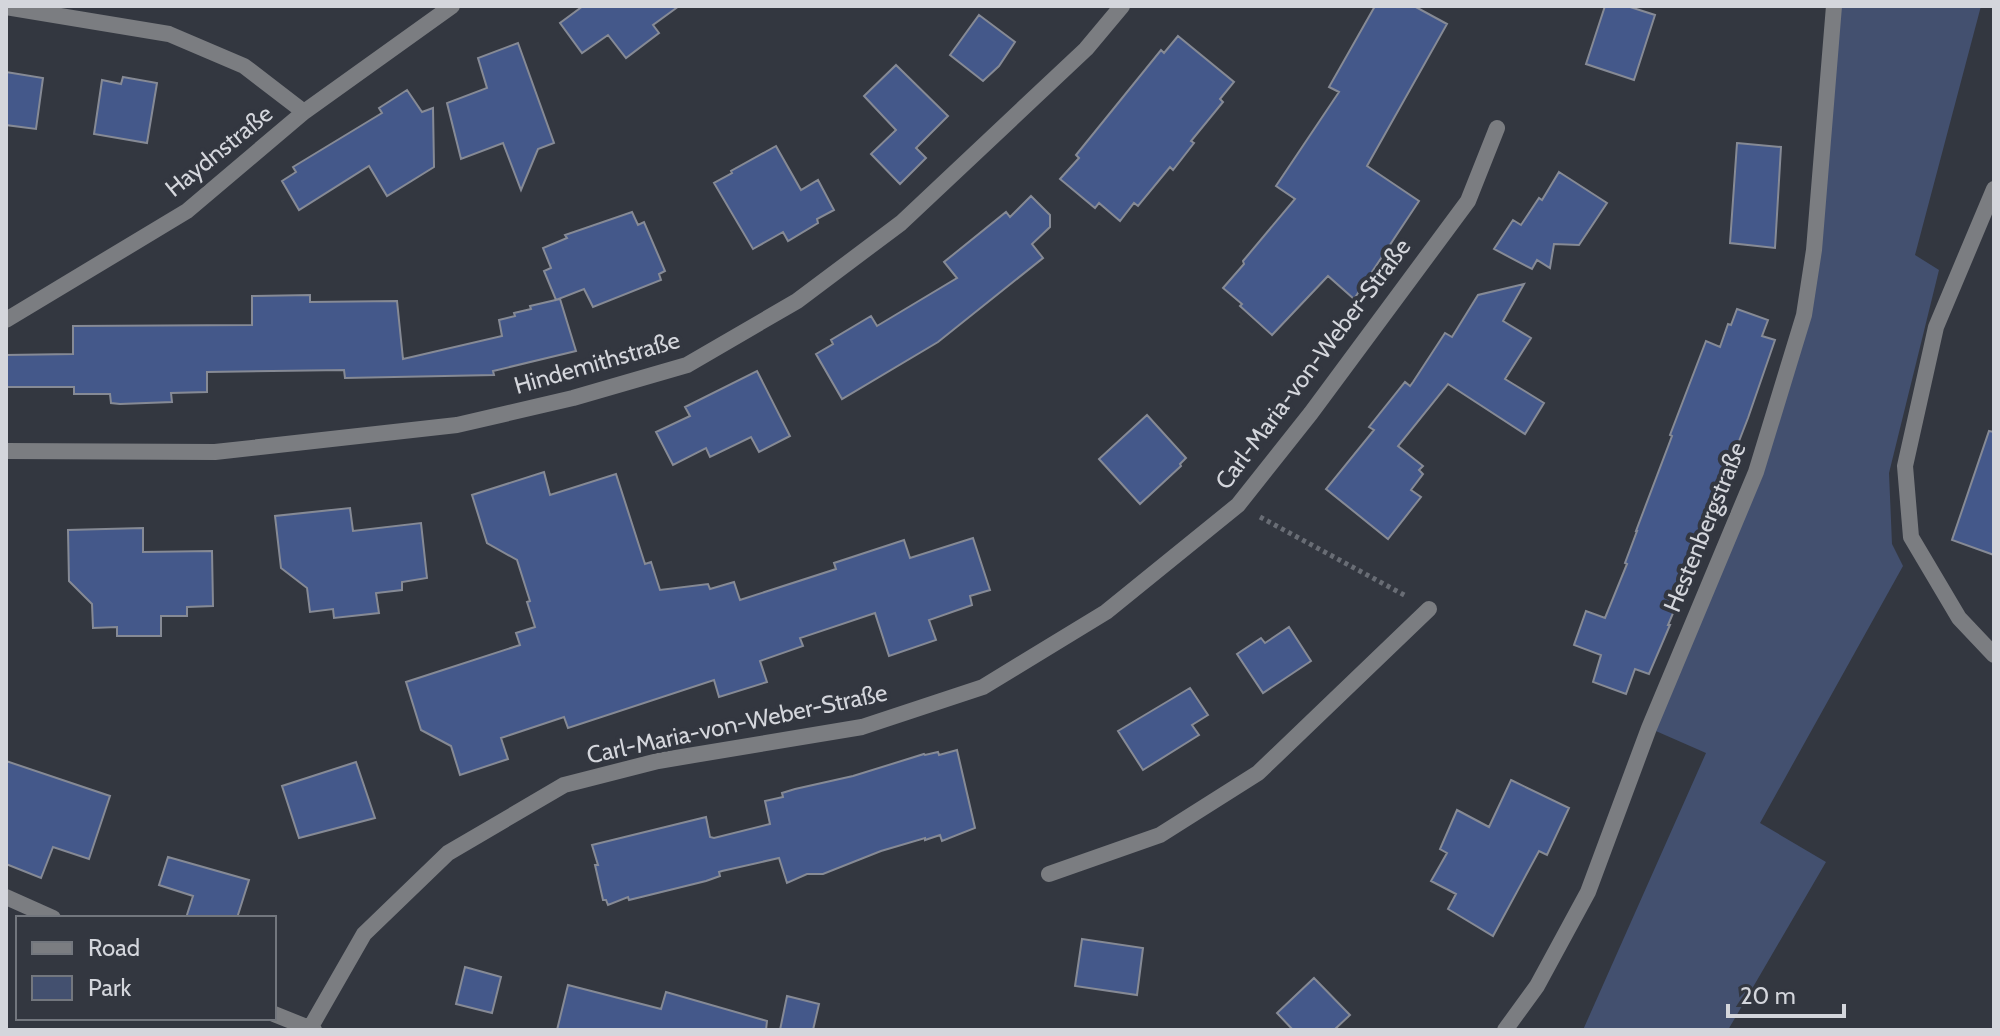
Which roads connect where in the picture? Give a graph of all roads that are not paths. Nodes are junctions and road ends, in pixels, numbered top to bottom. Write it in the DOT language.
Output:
graph roads {
  1 [pos="452,6"];
  2 [pos="1122,6"];
  3 [pos="1834,6"];
  4 [pos="6,7"];
  5 [pos="304,112"];
  6 [pos="1497,128"];
  7 [pos="1994,189"];
  8 [pos="6,320"];
  9 [pos="6,451"];
  10 [pos="1429,609"];
  11 [pos="1994,655"];
  12 [pos="1049,874"];
  13 [pos="6,897"];
  14 [pos="49,916"];
  15 [pos="276,1015"];
  16 [pos="311,1030"];
  17 [pos="1505,1030"];
  1 -- 5 [label="street, Haydnstraße"];
  2 -- 9 [label="street, Hindemithstraße"];
  3 -- 17 [label="street, Hestenbergstraße"];
  4 -- 5 [label="street"];
  5 -- 8 [label="street, Haydnstraße"];
  6 -- 16 [label="street, Carl-Maria-von-Weber-Straße"];
  7 -- 11 [label="street"];
  10 -- 12 [label="street"];
  13 -- 14 [label="street"];
  15 -- 16 [label="street"];
}
